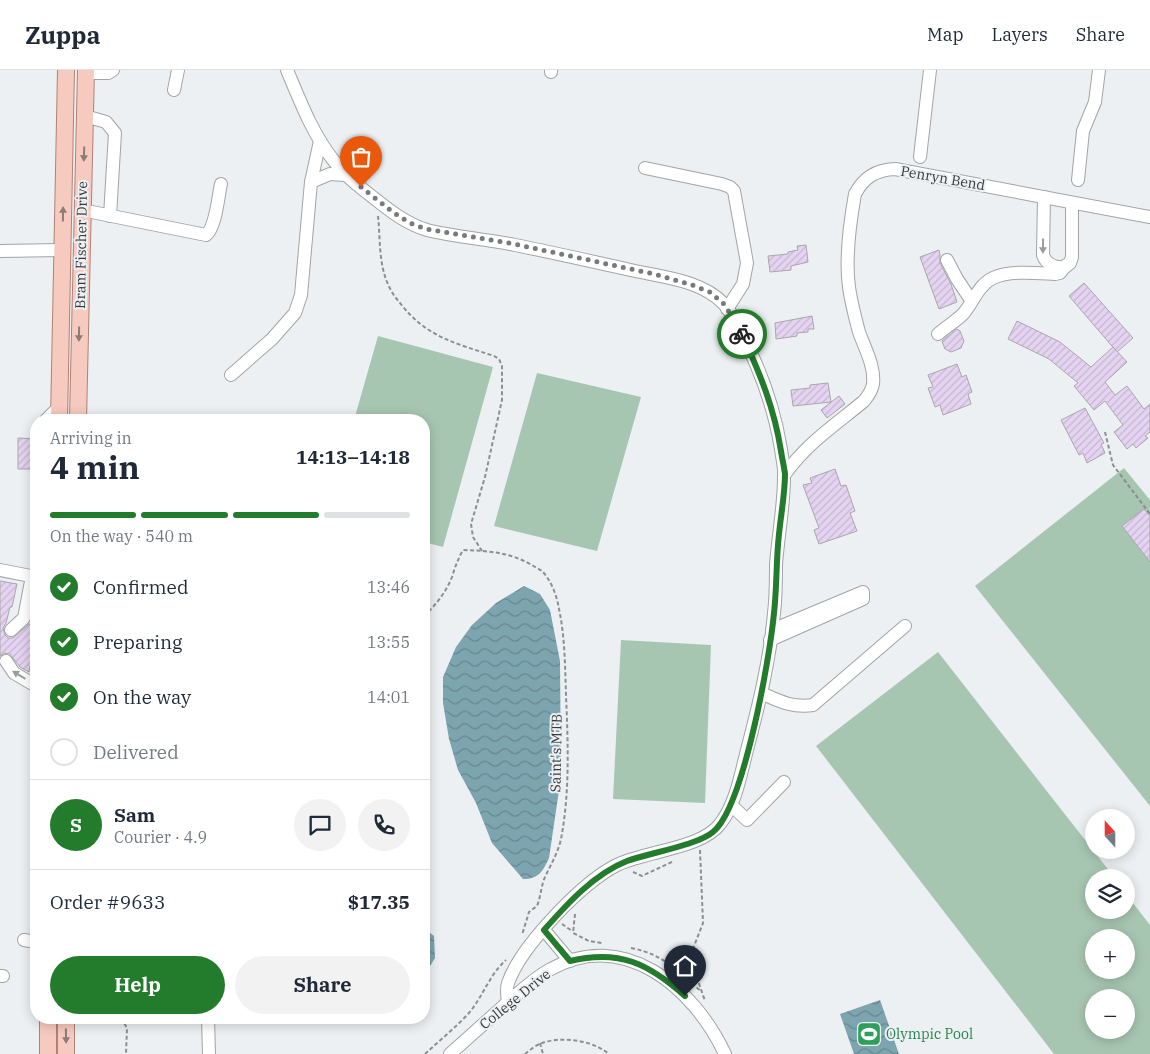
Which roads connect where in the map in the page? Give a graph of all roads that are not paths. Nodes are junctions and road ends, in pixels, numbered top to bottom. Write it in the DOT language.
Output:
graph roads {
  1 [pos="66,70"];
  2 [pos="113,70"];
  3 [pos="178,70"];
  4 [pos="287,70"];
  5 [pos="930,70"];
  6 [pos="1099,70"];
  7 [pos="86,72"];
  8 [pos="174,90"];
  9 [pos="85,116"];
  10 [pos="320,141"];
  11 [pos="920,157"];
  12 [pos="645,168"];
  13 [pos="346,175"];
  14 [pos="1078,180"];
  15 [pos="311,182"];
  16 [pos="221,184"];
  17 [pos="1044,197"];
  18 [pos="1072,203"];
  19 [pos="82,210"];
  20 [pos="110,216"];
  21 [pos="1150,216"];
  22 [pos="62,250"];
  23 [pos="0,251"];
  24 [pos="947,260"];
  25 [pos="1066,265"];
  26 [pos="971,300"];
  27 [pos="727,309"];
  28 [pos="938,334"];
  29 [pos="231,375"];
  30 [pos="59,414"];
  31 [pos="78,414"];
  32 [pos="785,474"];
  33 [pos="0,570"];
  34 [pos="30,576"];
  35 [pos="863,596"];
  36 [pos="30,617"];
  37 [pos="905,626"];
  38 [pos="11,630"];
  39 [pos="771,635"];
  40 [pos="6,661"];
  41 [pos="30,682"];
  42 [pos="761,693"];
  43 [pos="784,782"];
  44 [pos="731,805"];
  45 [pos="544,930"];
  46 [pos="570,961"];
  47 [pos="508,1003"];
  48 [pos="48,1024"];
  49 [pos="66,1024"];
  50 [pos="208,1024"];
  51 [pos="48,1054"];
  52 [pos="66,1054"];
  53 [pos="209,1054"];
  54 [pos="450,1054"];
  55 [pos="725,1054"];
  22 -- 1 [label="main road, Bram Fischer Drive, one-way"];
  2 -- 7 [label="street"];
  3 -- 8 [label="street"];
  4 -- 10 [label="street"];
  5 -- 11 [label="street"];
  6 -- 14 [label="street"];
  7 -- 9 [label="main road, Bram Fischer Drive"];
  9 -- 19 [label="main road, Bram Fischer Drive, one-way"];
  9 -- 20 [label="street"];
  10 -- 13 [label="street"];
  10 -- 15 [label="street"];
  12 -- 27 [label="street"];
  13 -- 15 [label="street"];
  13 -- 27 [label="street"];
  15 -- 29 [label="street"];
  16 -- 20 [label="street"];
  17 -- 18 [label="street, Penryn Bend"];
  17 -- 25 [label="street, one-way"];
  17 -- 32 [label="street, Penryn Bend"];
  18 -- 21 [label="street, Penryn Bend"];
  18 -- 25 [label="street"];
  19 -- 20 [label="street"];
  19 -- 31 [label="main road, Bram Fischer Drive, one-way"];
  22 -- 23 [label="street"];
  22 -- 30 [label="main road, Bram Fischer Drive"];
  24 -- 26 [label="street"];
  25 -- 26 [label="street"];
  26 -- 28 [label="street"];
  27 -- 32 [label="street"];
  32 -- 39 [label="street"];
  33 -- 34 [label="street"];
  35 -- 39 [label="street"];
  36 -- 38 [label="street"];
  37 -- 42 [label="street"];
  39 -- 42 [label="street"];
  41 -- 40 [label="street, one-way"];
  42 -- 44 [label="street"];
  43 -- 44 [label="street"];
  44 -- 45 [label="street"];
  45 -- 46 [label="street"];
  45 -- 47 [label="street"];
  46 -- 47 [label="street, College Drive"];
  46 -- 55 [label="street, College Drive"];
  47 -- 54 [label="street, College Drive"];
  48 -- 51 [label="main road"];
  49 -- 52 [label="main road, one-way"];
  50 -- 53 [label="street"];
}
